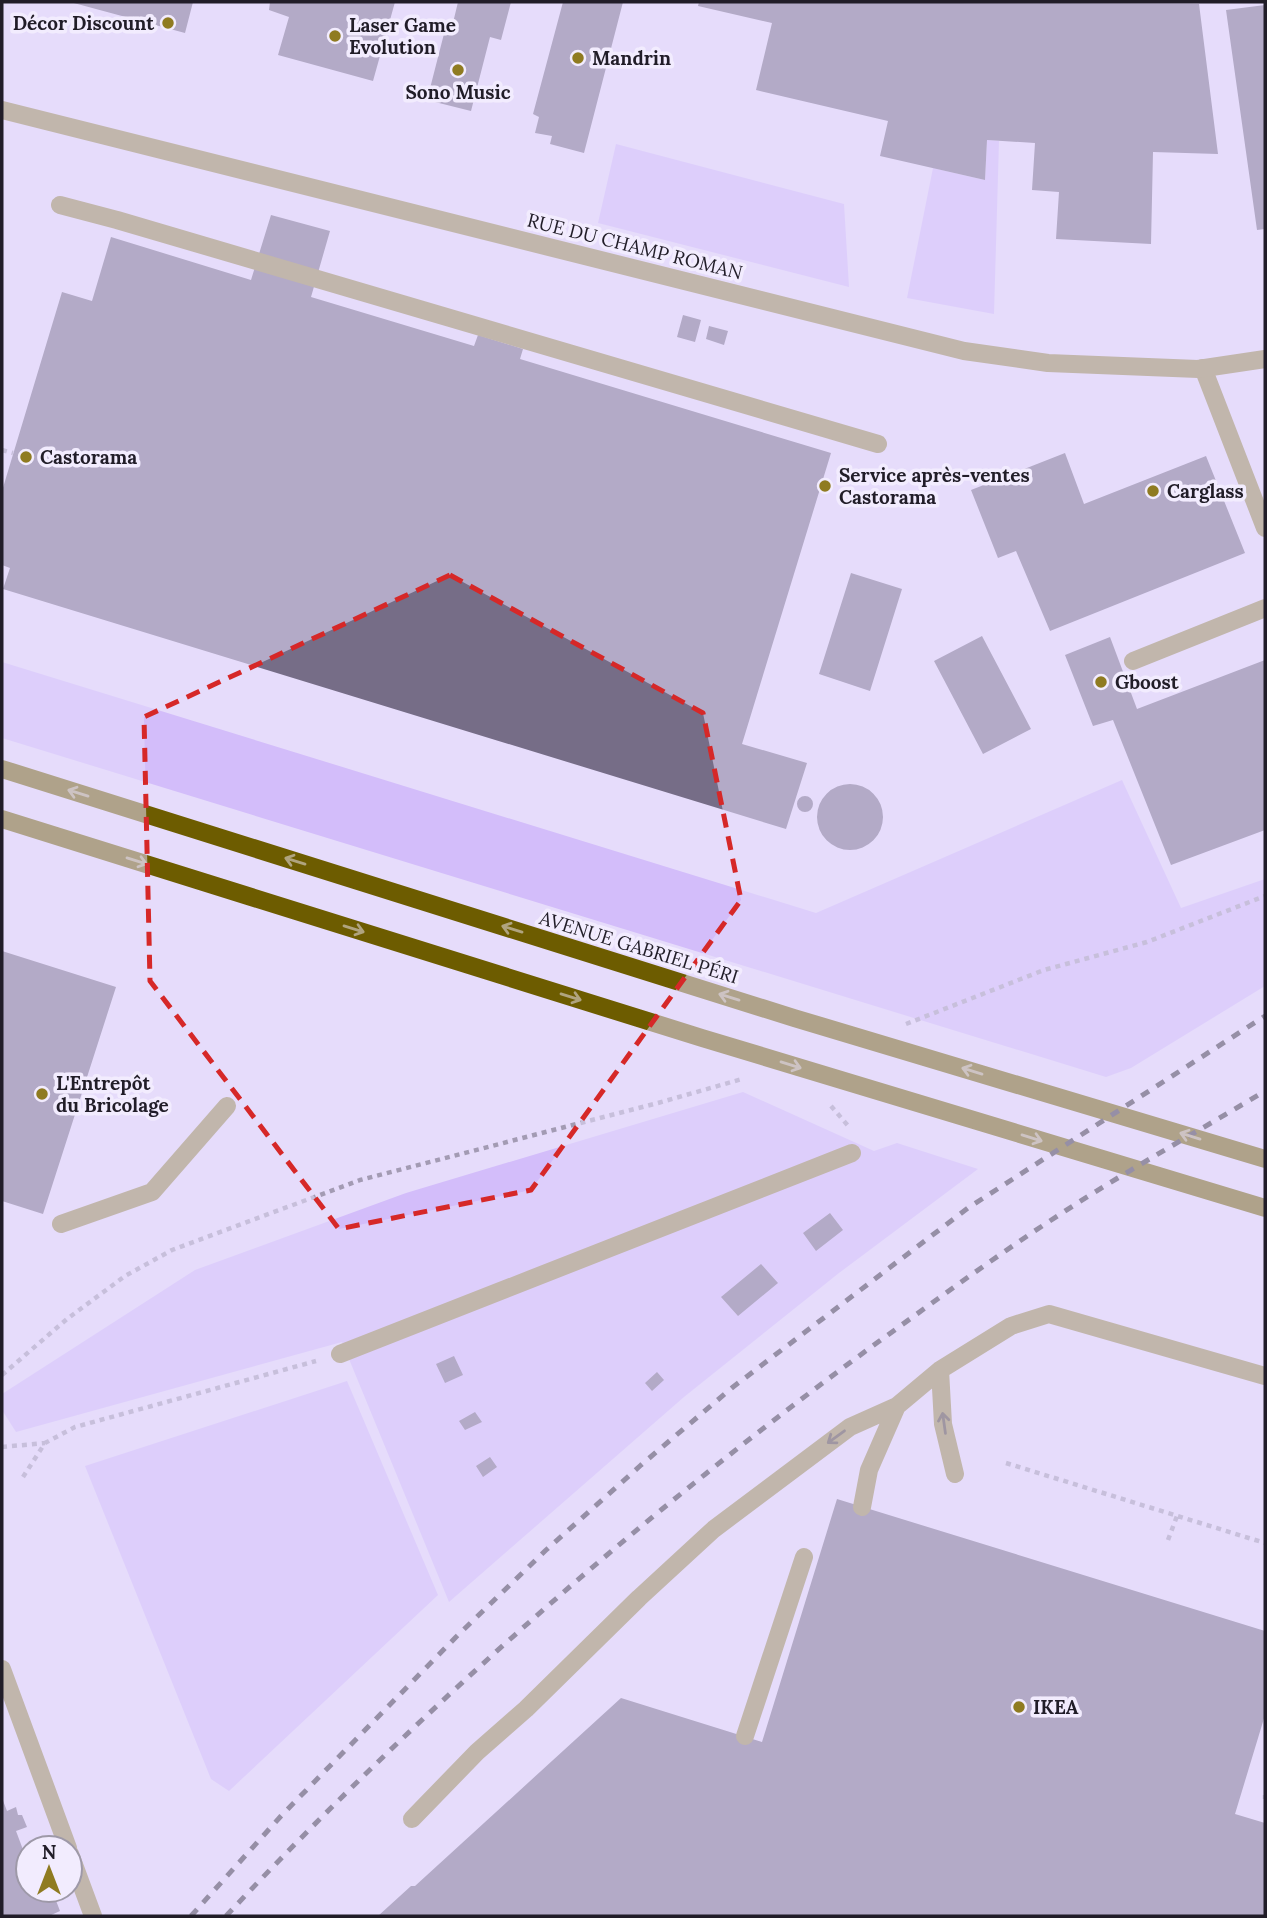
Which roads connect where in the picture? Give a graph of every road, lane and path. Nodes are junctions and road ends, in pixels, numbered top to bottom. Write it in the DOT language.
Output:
graph roads {
  1 [pos="2,110"];
  2 [pos="60,205"];
  3 [pos="1265,359"];
  4 [pos="1203,368"];
  5 [pos="878,444"];
  6 [pos="2,450"];
  7 [pos="13,453"];
  8 [pos="1265,528"];
  9 [pos="1265,608"];
  10 [pos="1133,661"];
  11 [pos="2,769"];
  12 [pos="2,819"];
  13 [pos="1265,896"];
  14 [pos="900,1026"];
  15 [pos="747,1077"];
  16 [pos="227,1105"];
  17 [pos="852,1153"];
  18 [pos="1261,1157"];
  19 [pos="1265,1208"];
  20 [pos="61,1224"];
  21 [pos="340,1354"];
  22 [pos="940,1370"];
  23 [pos="2,1375"];
  24 [pos="1265,1376"];
  25 [pos="897,1406"];
  26 [pos="45,1443"];
  27 [pos="2,1447"];
  28 [pos="1006,1463"];
  29 [pos="955,1474"];
  30 [pos="23,1477"];
  31 [pos="862,1507"];
  32 [pos="1177,1516"];
  33 [pos="1168,1541"];
  34 [pos="1265,1543"];
  35 [pos="804,1557"];
  36 [pos="2,1669"];
  37 [pos="745,1737"];
  38 [pos="412,1819"];
  39 [pos="63,1834"];
  40 [pos="84,1892"];
  41 [pos="93,1916"];
  1 -- 4 [label="street, RUE DU CHAMP ROMAN"];
  2 -- 5 [label="street"];
  3 -- 4 [label="street, RUE DU CHAMP ROMAN"];
  4 -- 8 [label="street"];
  6 -- 7 [label="path"];
  9 -- 10 [label="street"];
  18 -- 11 [label="main road, AVENUE GABRIEL PÉRI, one-way"];
  12 -- 19 [label="main road, one-way"];
  13 -- 14 [label="path"];
  15 -- 23 [label="path"];
  16 -- 20 [label="street"];
  17 -- 21 [label="street"];
  21 -- 26 [label="path"];
  22 -- 24 [label="street"];
  22 -- 25 [label="street"];
  29 -- 22 [label="street, one-way"];
  25 -- 31 [label="street"];
  25 -- 38 [label="street, one-way"];
  26 -- 27 [label="path"];
  26 -- 30 [label="path"];
  28 -- 32 [label="path"];
  32 -- 33 [label="path"];
  32 -- 34 [label="path"];
  35 -- 37 [label="street"];
  36 -- 39 [label="street"];
  40 -- 41 [label="street"];
}
